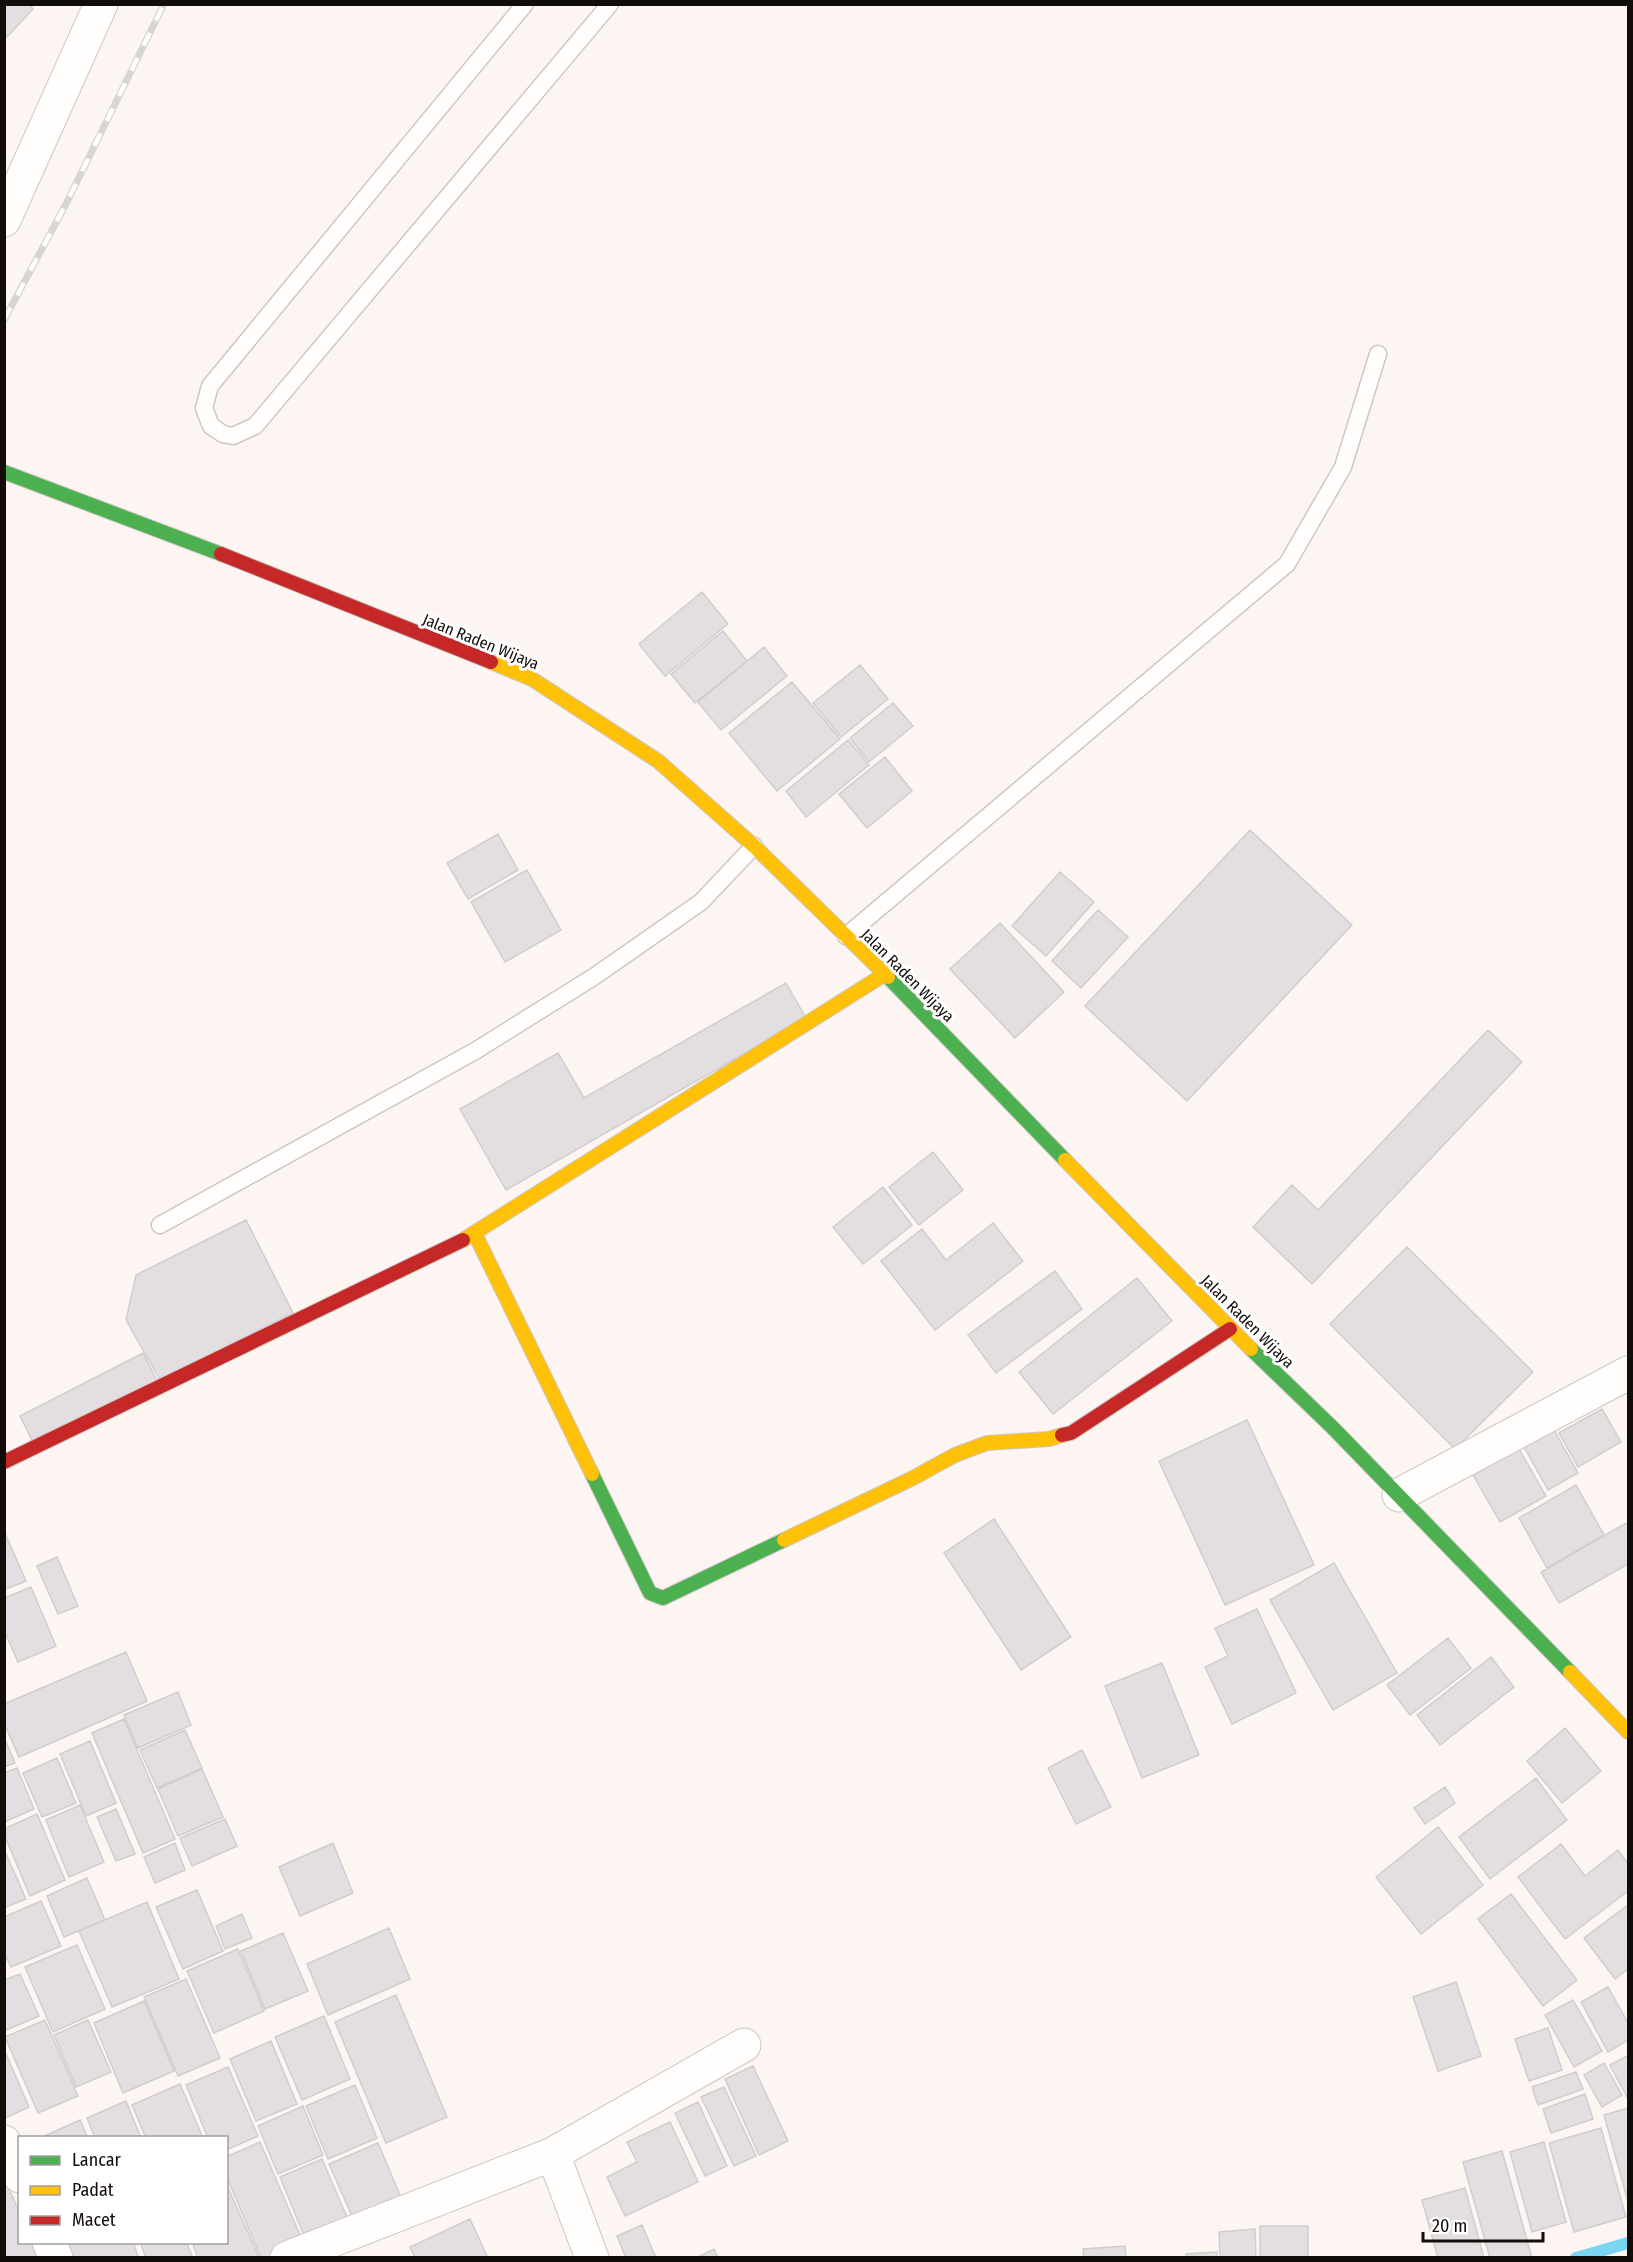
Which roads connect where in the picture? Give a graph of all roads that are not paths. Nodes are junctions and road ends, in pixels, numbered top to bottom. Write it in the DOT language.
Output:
graph roads {
  1 [pos="101,4"];
  2 [pos="525,4"];
  3 [pos="610,4"];
  4 [pos="4,220"];
  5 [pos="1378,354"];
  6 [pos="4,472"];
  7 [pos="753,846"];
  8 [pos="846,936"];
  9 [pos="885,974"];
  10 [pos="160,1225"];
  11 [pos="475,1234"];
  12 [pos="1230,1329"];
  13 [pos="1629,1373"];
  14 [pos="4,1462"];
  15 [pos="1399,1495"];
  16 [pos="1629,1732"];
  17 [pos="744,2045"];
  18 [pos="4,2142"];
  19 [pos="553,2154"];
  20 [pos="18,2172"];
  21 [pos="50,2244"];
  22 [pos="56,2258"];
  23 [pos="287,2258"];
  24 [pos="592,2258"];
  1 -- 4 [label="street"];
  2 -- 3 [label="lane"];
  5 -- 8 [label="lane"];
  6 -- 7 [label="main road, Jalan Raden Wijaya"];
  7 -- 8 [label="main road, Jalan Raden Wijaya"];
  7 -- 10 [label="lane"];
  8 -- 9 [label="main road, Jalan Raden Wijaya"];
  9 -- 11 [label="main road"];
  9 -- 12 [label="main road, Jalan Raden Wijaya"];
  11 -- 12 [label="main road"];
  11 -- 14 [label="main road"];
  12 -- 15 [label="main road, Jalan Raden Wijaya"];
  13 -- 15 [label="street"];
  15 -- 16 [label="main road, Jalan Raden Wijaya"];
  17 -- 19 [label="street"];
  18 -- 20 [label="street"];
  19 -- 23 [label="street"];
  19 -- 24 [label="street"];
  21 -- 22 [label="street"];
}
